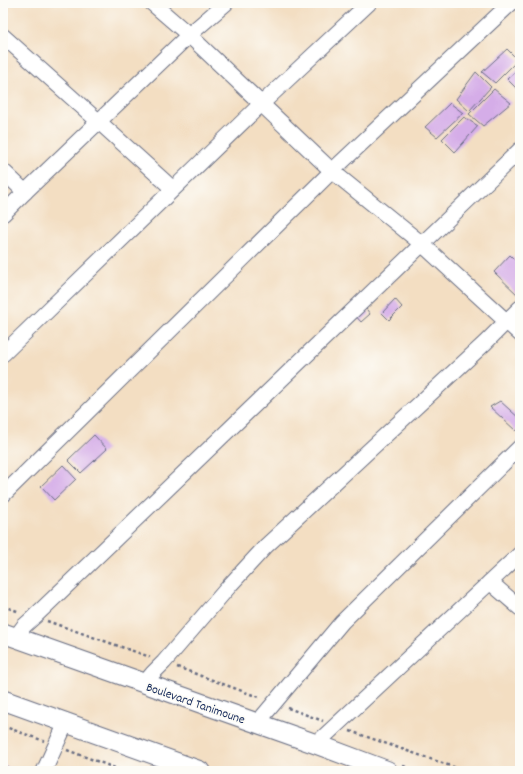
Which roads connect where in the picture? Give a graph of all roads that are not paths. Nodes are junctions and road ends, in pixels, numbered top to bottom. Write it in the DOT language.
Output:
graph roads {
  1 [pos="152,3"];
  2 [pos="226,3"];
  3 [pos="369,3"];
  4 [pos="510,3"];
  5 [pos="189,35"];
  6 [pos="3,36"];
  7 [pos="261,104"];
  8 [pos="98,121"];
  9 [pos="520,150"];
  10 [pos="3,171"];
  11 [pos="332,171"];
  12 [pos="172,189"];
  13 [pos="25,192"];
  14 [pos="3,214"];
  15 [pos="422,244"];
  16 [pos="520,308"];
  17 [pos="506,321"];
  18 [pos="520,334"];
  19 [pos="3,354"];
  20 [pos="520,447"];
  21 [pos="3,495"];
  22 [pos="520,554"];
  23 [pos="490,582"];
  24 [pos="520,608"];
  25 [pos="9,636"];
  26 [pos="144,684"];
  27 [pos="3,700"];
  28 [pos="66,723"];
  29 [pos="258,724"];
  30 [pos="316,744"];
  31 [pos="44,771"];
  32 [pos="200,771"];
  33 [pos="388,771"];
  1 -- 5 [label="street"];
  2 -- 5 [label="street"];
  3 -- 7 [label="street"];
  4 -- 11 [label="street"];
  5 -- 7 [label="street"];
  5 -- 8 [label="street"];
  6 -- 8 [label="street"];
  7 -- 11 [label="street"];
  7 -- 12 [label="street"];
  8 -- 12 [label="street"];
  8 -- 13 [label="street"];
  9 -- 15 [label="street"];
  10 -- 13 [label="street"];
  11 -- 15 [label="street"];
  11 -- 21 [label="street"];
  12 -- 19 [label="street"];
  13 -- 14 [label="street"];
  15 -- 17 [label="street"];
  15 -- 25 [label="street"];
  16 -- 17 [label="street"];
  17 -- 18 [label="street"];
  17 -- 26 [label="street"];
  20 -- 29 [label="street"];
  22 -- 23 [label="street"];
  23 -- 24 [label="street"];
  23 -- 30 [label="street"];
  25 -- 26 [label="main road, Boulevard Tanimoune"];
  26 -- 29 [label="main road, Boulevard Tanimoune"];
  27 -- 28 [label="main road"];
  28 -- 31 [label="street"];
  28 -- 32 [label="main road"];
  29 -- 30 [label="main road, Boulevard Tanimoune"];
  30 -- 33 [label="main road, Boulevard Tanimoune"];
}
